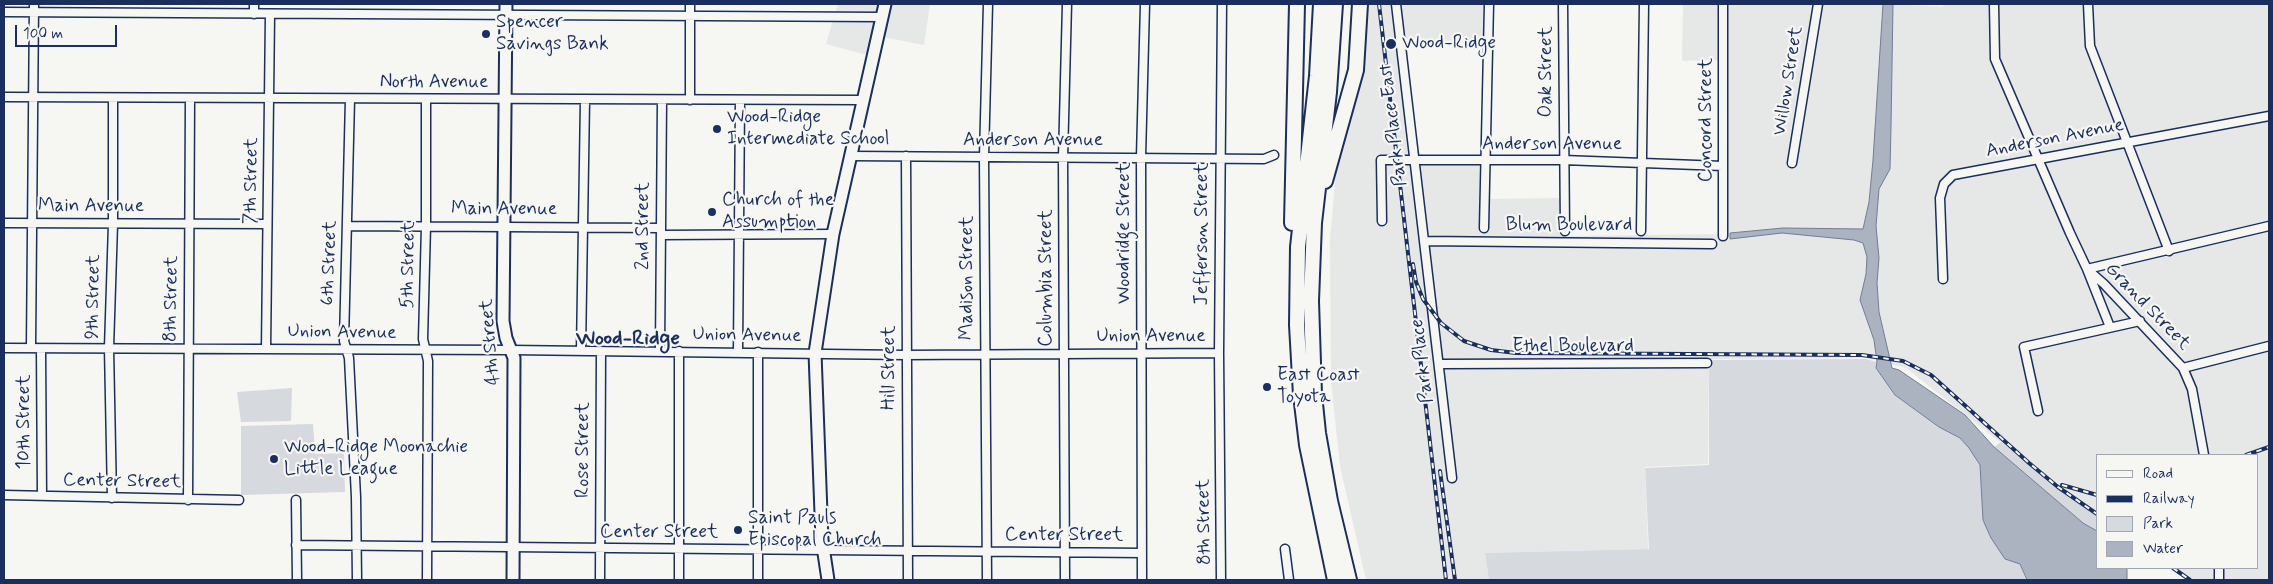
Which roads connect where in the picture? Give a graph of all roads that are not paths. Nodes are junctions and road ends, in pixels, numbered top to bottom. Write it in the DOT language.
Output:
graph roads {
  1 [pos="254,4"];
  2 [pos="506,4"];
  3 [pos="690,4"];
  4 [pos="885,4"];
  5 [pos="988,4"];
  6 [pos="1067,4"];
  7 [pos="1145,4"];
  8 [pos="1222,4"];
  9 [pos="1297,4"];
  10 [pos="1321,4"];
  11 [pos="1336,4"];
  12 [pos="1360,4"];
  13 [pos="1396,4"];
  14 [pos="1489,4"];
  15 [pos="1563,4"];
  16 [pos="1644,4"];
  17 [pos="1723,4"];
  18 [pos="1818,4"];
  19 [pos="1994,4"];
  20 [pos="2088,4"];
  21 [pos="34,8"];
  22 [pos="4,12"];
  23 [pos="254,14"];
  24 [pos="270,14"];
  25 [pos="506,17"];
  26 [pos="690,17"];
  27 [pos="882,17"];
  28 [pos="4,97"];
  29 [pos="33,97"];
  30 [pos="113,98"];
  31 [pos="190,99"];
  32 [pos="269,99"];
  33 [pos="350,99"];
  34 [pos="426,100"];
  35 [pos="505,100"];
  36 [pos="585,100"];
  37 [pos="662,100"];
  38 [pos="690,100"];
  39 [pos="863,100"];
  40 [pos="740,101"];
  41 [pos="2269,116"];
  42 [pos="2127,142"];
  43 [pos="1274,155"];
  44 [pos="851,156"];
  45 [pos="906,156"];
  46 [pos="984,157"];
  47 [pos="1063,158"];
  48 [pos="1141,158"];
  49 [pos="2036,158"];
  50 [pos="1220,159"];
  51 [pos="1415,160"];
  52 [pos="1563,160"];
  53 [pos="1485,161"];
  54 [pos="1642,162"];
  55 [pos="1792,164"];
  56 [pos="1723,166"];
  57 [pos="1382,221"];
  58 [pos="4,223"];
  59 [pos="32,223"];
  60 [pos="1314,223"];
  61 [pos="113,224"];
  62 [pos="190,224"];
  63 [pos="267,224"];
  64 [pos="348,226"];
  65 [pos="426,226"];
  66 [pos="505,226"];
  67 [pos="2269,226"];
  68 [pos="583,227"];
  69 [pos="1484,228"];
  70 [pos="1565,231"];
  71 [pos="1642,231"];
  72 [pos="661,232"];
  73 [pos="834,234"];
  74 [pos="740,235"];
  75 [pos="1723,236"];
  76 [pos="1425,241"];
  77 [pos="1712,244"];
  78 [pos="2169,251"];
  79 [pos="2087,269"];
  80 [pos="1943,279"];
  81 [pos="2140,321"];
  82 [pos="1297,325"];
  83 [pos="2110,327"];
  84 [pos="2269,346"];
  85 [pos="4,348"];
  86 [pos="31,348"];
  87 [pos="109,348"];
  88 [pos="41,349"];
  89 [pos="187,349"];
  90 [pos="266,349"];
  91 [pos="347,350"];
  92 [pos="511,350"];
  93 [pos="601,350"];
  94 [pos="426,351"];
  95 [pos="581,351"];
  96 [pos="660,351"];
  97 [pos="679,351"];
  98 [pos="738,352"];
  99 [pos="758,352"];
  100 [pos="815,353"];
  101 [pos="1219,353"];
  102 [pos="906,354"];
  103 [pos="985,354"];
  104 [pos="1063,354"];
  105 [pos="1141,354"];
  106 [pos="1707,363"];
  107 [pos="1440,364"];
  108 [pos="2183,368"];
  109 [pos="2038,411"];
  110 [pos="2204,454"];
  111 [pos="1220,464"];
  112 [pos="1452,478"];
  113 [pos="4,495"];
  114 [pos="42,496"];
  115 [pos="112,498"];
  116 [pos="188,500"];
  117 [pos="239,500"];
  118 [pos="296,500"];
  119 [pos="296,545"];
  120 [pos="355,547"];
  121 [pos="427,547"];
  122 [pos="513,548"];
  123 [pos="1285,548"];
  124 [pos="600,549"];
  125 [pos="823,549"];
  126 [pos="679,550"];
  127 [pos="758,550"];
  128 [pos="908,552"];
  129 [pos="987,552"];
  130 [pos="1065,552"];
  131 [pos="1142,553"];
  132 [pos="297,580"];
  133 [pos="357,580"];
  134 [pos="427,580"];
  135 [pos="513,580"];
  136 [pos="600,580"];
  137 [pos="679,580"];
  138 [pos="758,580"];
  139 [pos="828,580"];
  140 [pos="908,580"];
  141 [pos="987,580"];
  142 [pos="1065,580"];
  143 [pos="1142,580"];
  144 [pos="1221,580"];
  145 [pos="1290,580"];
  146 [pos="1335,580"];
  147 [pos="1348,580"];
  1 -- 23 [label="street"];
  2 -- 25 [label="main road, 4th Street"];
  3 -- 26 [label="street"];
  4 -- 27 [label="main road"];
  5 -- 46 [label="street, Madison Street"];
  6 -- 47 [label="street, Columbia Street"];
  7 -- 48 [label="street, Woodridge Street"];
  8 -- 50 [label="street, Jefferson Street"];
  9 -- 82 [label="highway"];
  10 -- 82 [label="highway"];
  11 -- 60 [label="highway"];
  12 -- 60 [label="highway"];
  13 -- 51 [label="street, Park Place East"];
  14 -- 53 [label="street"];
  15 -- 52 [label="street, Oak Street"];
  16 -- 54 [label="street"];
  17 -- 56 [label="street, Concord Street"];
  18 -- 55 [label="street, Willow Street"];
  19 -- 49 [label="street, Grand Street"];
  20 -- 42 [label="street"];
  21 -- 22 [label="street"];
  21 -- 23 [label="street"];
  21 -- 29 [label="street, 10th Street"];
  23 -- 24 [label="street"];
  24 -- 25 [label="street"];
  24 -- 32 [label="street, 7th Street"];
  25 -- 26 [label="street"];
  25 -- 35 [label="main road, 4th Street"];
  26 -- 27 [label="street"];
  26 -- 38 [label="street"];
  27 -- 39 [label="main road"];
  28 -- 29 [label="street, North Avenue"];
  29 -- 30 [label="street, North Avenue"];
  29 -- 59 [label="street, 10th Street"];
  30 -- 31 [label="street, North Avenue"];
  30 -- 61 [label="street, 9th Street"];
  31 -- 32 [label="street, North Avenue"];
  31 -- 62 [label="street, 8th Street"];
  32 -- 33 [label="street, North Avenue"];
  32 -- 63 [label="street, 7th Street"];
  33 -- 34 [label="street, North Avenue"];
  33 -- 64 [label="street, 6th Street"];
  34 -- 35 [label="street, North Avenue"];
  34 -- 65 [label="street, 5th Street"];
  35 -- 36 [label="street, North Avenue"];
  35 -- 66 [label="main road, 4th Street"];
  36 -- 37 [label="street, North Avenue"];
  36 -- 68 [label="street"];
  37 -- 38 [label="street, North Avenue"];
  37 -- 72 [label="street, 2nd Street"];
  38 -- 40 [label="street, North Avenue"];
  39 -- 40 [label="street, North Avenue"];
  39 -- 44 [label="main road"];
  40 -- 74 [label="street"];
  41 -- 42 [label="street, Anderson Avenue"];
  42 -- 49 [label="street, Anderson Avenue"];
  42 -- 78 [label="street"];
  43 -- 50 [label="street, Anderson Avenue"];
  44 -- 45 [label="street, Anderson Avenue"];
  44 -- 73 [label="main road"];
  45 -- 46 [label="street, Anderson Avenue"];
  45 -- 102 [label="street, Hill Street"];
  46 -- 47 [label="street, Anderson Avenue"];
  46 -- 103 [label="street, Madison Street"];
  47 -- 48 [label="street, Anderson Avenue"];
  47 -- 104 [label="street, Columbia Street"];
  48 -- 50 [label="street, Anderson Avenue"];
  48 -- 105 [label="street, Woodridge Street"];
  49 -- 79 [label="street, Grand Street"];
  49 -- 80 [label="street, Anderson Avenue"];
  50 -- 101 [label="street, Jefferson Street"];
  51 -- 53 [label="street, Anderson Avenue"];
  51 -- 57 [label="street, Anderson Avenue"];
  51 -- 76 [label="street, Park Place East"];
  52 -- 53 [label="street, Anderson Avenue"];
  52 -- 54 [label="street, Anderson Avenue"];
  52 -- 70 [label="street, Oak Street"];
  53 -- 69 [label="street"];
  54 -- 56 [label="street, Anderson Avenue"];
  54 -- 71 [label="street"];
  56 -- 75 [label="street, Concord Street"];
  58 -- 59 [label="street, Main Avenue"];
  59 -- 61 [label="street, Main Avenue"];
  59 -- 86 [label="street, 10th Street"];
  60 -- 147 [label="highway"];
  61 -- 62 [label="street, Main Avenue"];
  61 -- 87 [label="street, 9th Street"];
  62 -- 63 [label="street, Main Avenue"];
  62 -- 89 [label="street, 8th Street"];
  63 -- 90 [label="street, 7th Street"];
  64 -- 65 [label="street, Main Avenue"];
  64 -- 91 [label="street, 6th Street"];
  65 -- 66 [label="street, Main Avenue"];
  65 -- 94 [label="street, 5th Street"];
  66 -- 68 [label="street, Main Avenue"];
  66 -- 92 [label="main road, 4th Street"];
  67 -- 78 [label="street"];
  68 -- 72 [label="street, Main Avenue"];
  68 -- 95 [label="street"];
  72 -- 74 [label="street, Main Avenue"];
  72 -- 96 [label="street, 2nd Street"];
  73 -- 74 [label="street, Main Avenue"];
  73 -- 100 [label="main road"];
  74 -- 98 [label="street"];
  76 -- 77 [label="street, Blum Boulevard"];
  76 -- 107 [label="street, Park Place"];
  78 -- 79 [label="street"];
  79 -- 81 [label="street, Grand Street"];
  79 -- 83 [label="street, Grand Street"];
  81 -- 83 [label="street"];
  81 -- 108 [label="street, Grand Street"];
  82 -- 146 [label="highway"];
  83 -- 109 [label="street"];
  84 -- 108 [label="street"];
  85 -- 86 [label="street, Union Avenue"];
  86 -- 88 [label="street, Union Avenue"];
  87 -- 88 [label="street, Union Avenue"];
  87 -- 89 [label="street, Union Avenue"];
  87 -- 115 [label="street, 9th Street"];
  88 -- 114 [label="street, 10th Street"];
  89 -- 90 [label="street, Union Avenue"];
  89 -- 116 [label="street, 8th Street"];
  90 -- 91 [label="street, Union Avenue"];
  91 -- 94 [label="street, Union Avenue"];
  91 -- 120 [label="street, 6th Street"];
  92 -- 94 [label="street, Union Avenue"];
  92 -- 95 [label="street, Union Avenue"];
  92 -- 122 [label="main road, 4th Street"];
  93 -- 95 [label="street, Union Avenue"];
  93 -- 96 [label="street, Union Avenue"];
  93 -- 124 [label="street, Rose Street"];
  94 -- 121 [label="street, 5th Street"];
  96 -- 97 [label="street, Union Avenue"];
  97 -- 98 [label="street, Union Avenue"];
  97 -- 126 [label="street"];
  98 -- 99 [label="street, Union Avenue"];
  99 -- 100 [label="street, Union Avenue"];
  99 -- 127 [label="street"];
  100 -- 102 [label="street, Union Avenue"];
  100 -- 125 [label="main road"];
  101 -- 105 [label="street, Union Avenue"];
  101 -- 111 [label="street, Jefferson Street"];
  102 -- 103 [label="street, Union Avenue"];
  102 -- 128 [label="street, Hill Street"];
  103 -- 104 [label="street, Union Avenue"];
  103 -- 129 [label="street, Madison Street"];
  104 -- 105 [label="street, Union Avenue"];
  104 -- 130 [label="street, Columbia Street"];
  105 -- 131 [label="street, Woodridge Street"];
  106 -- 107 [label="street, Ethel Boulevard"];
  107 -- 112 [label="street, Park Place"];
  108 -- 110 [label="street, Grand Street"];
  111 -- 144 [label="street, 8th Street"];
  113 -- 114 [label="street, Center Street"];
  114 -- 115 [label="street, Center Street"];
  115 -- 116 [label="street, Center Street"];
  116 -- 117 [label="street, Center Street"];
  118 -- 119 [label="street"];
  119 -- 120 [label="street, Center Street"];
  119 -- 132 [label="street"];
  120 -- 121 [label="street, Center Street"];
  120 -- 133 [label="street, 6th Street"];
  121 -- 122 [label="street, Center Street"];
  121 -- 134 [label="street, 5th Street"];
  122 -- 124 [label="street, Center Street"];
  122 -- 135 [label="main road, 4th Street"];
  123 -- 145 [label="street"];
  124 -- 126 [label="street, Center Street"];
  124 -- 136 [label="street, Rose Street"];
  125 -- 127 [label="street, Center Street"];
  125 -- 128 [label="street, Center Street"];
  125 -- 139 [label="main road"];
  126 -- 127 [label="street, Center Street"];
  126 -- 137 [label="street"];
  127 -- 138 [label="street"];
  128 -- 129 [label="street, Center Street"];
  128 -- 140 [label="street, Hill Street"];
  129 -- 130 [label="street, Center Street"];
  129 -- 141 [label="street"];
  130 -- 131 [label="street, Center Street"];
  130 -- 142 [label="street"];
  131 -- 143 [label="street"];
}
